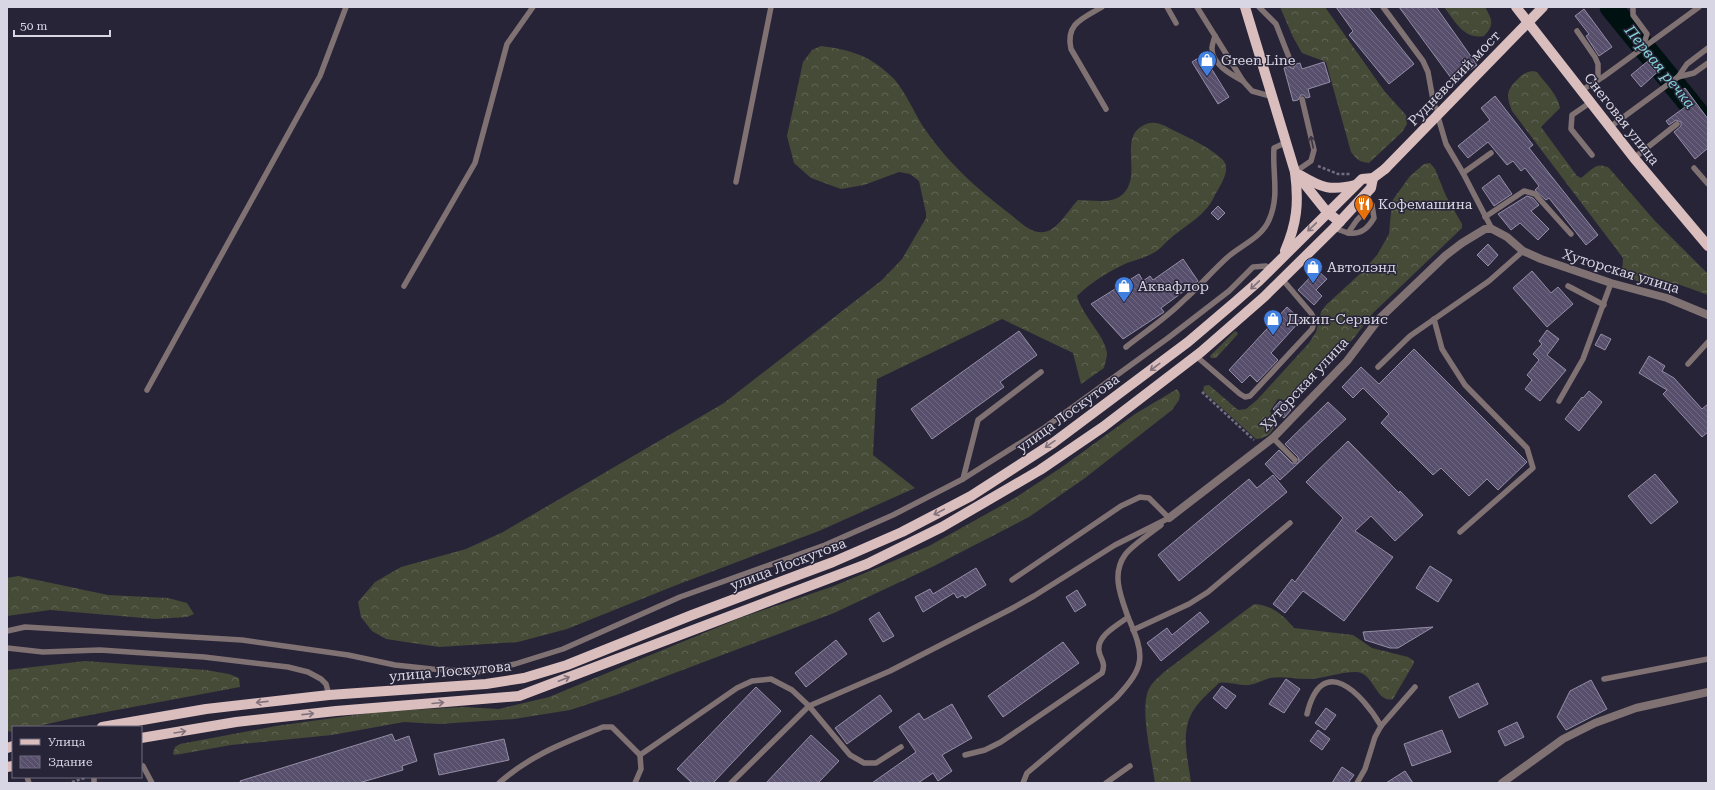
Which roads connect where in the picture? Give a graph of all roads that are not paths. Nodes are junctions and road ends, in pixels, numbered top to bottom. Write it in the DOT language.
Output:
graph roads {
  1 [pos="346,7"];
  2 [pos="533,7"];
  3 [pos="771,7"];
  4 [pos="1102,7"];
  5 [pos="1167,7"];
  6 [pos="1198,7"];
  7 [pos="1245,7"];
  8 [pos="1259,7"];
  9 [pos="1383,7"];
  10 [pos="1516,7"];
  11 [pos="1543,7"];
  12 [pos="1633,7"];
  13 [pos="1699,7"];
  14 [pos="1176,23"];
  15 [pos="1577,32"];
  16 [pos="1215,36"];
  17 [pos="1642,47"];
  18 [pos="1708,48"];
  19 [pos="1708,63"];
  20 [pos="1292,65"];
  21 [pos="1678,77"];
  22 [pos="1598,80"];
  23 [pos="1243,81"];
  24 [pos="1582,90"];
  25 [pos="1273,97"];
  26 [pos="1302,99"];
  27 [pos="1591,102"];
  28 [pos="1106,109"];
  29 [pos="1677,124"];
  30 [pos="1610,127"];
  31 [pos="1287,142"];
  32 [pos="1491,153"];
  33 [pos="1592,156"];
  34 [pos="1634,158"];
  35 [pos="1694,168"];
  36 [pos="1385,169"];
  37 [pos="1295,172"];
  38 [pos="1463,173"];
  39 [pos="1374,178"];
  40 [pos="736,182"];
  41 [pos="1356,184"];
  42 [pos="1708,184"];
  43 [pos="1366,194"];
  44 [pos="1372,205"];
  45 [pos="1328,212"];
  46 [pos="1485,217"];
  47 [pos="1337,225"];
  48 [pos="1492,229"];
  49 [pos="1348,233"];
  50 [pos="1571,234"];
  51 [pos="1708,246"];
  52 [pos="1523,251"];
  53 [pos="1282,257"];
  54 [pos="1270,270"];
  55 [pos="1282,279"];
  56 [pos="1611,284"];
  57 [pos="404,286"];
  58 [pos="1568,286"];
  59 [pos="1604,305"];
  60 [pos="1708,315"];
  61 [pos="1434,319"];
  62 [pos="1708,342"];
  63 [pos="1126,347"];
  64 [pos="1196,356"];
  65 [pos="1688,364"];
  66 [pos="1378,366"];
  67 [pos="1041,372"];
  68 [pos="146,390"];
  69 [pos="1559,401"];
  70 [pos="1273,438"];
  71 [pos="1295,460"];
  72 [pos="963,479"];
  73 [pos="1169,518"];
  74 [pos="1290,523"];
  75 [pos="1460,532"];
  76 [pos="1012,580"];
  77 [pos="1128,617"];
  78 [pos="1133,630"];
  79 [pos="7,631"];
  80 [pos="7,648"];
  81 [pos="1708,659"];
  82 [pos="1604,679"];
  83 [pos="1415,687"];
  84 [pos="1708,692"];
  85 [pos="329,695"];
  86 [pos="809,706"];
  87 [pos="1307,714"];
  88 [pos="108,726"];
  89 [pos="1381,726"];
  90 [pos="142,738"];
  91 [pos="901,747"];
  92 [pos="640,755"];
  93 [pos="965,755"];
  94 [pos="143,766"];
  95 [pos="1130,766"];
  96 [pos="152,783"];
  97 [pos="498,783"];
  98 [pos="635,783"];
  99 [pos="731,783"];
  100 [pos="1022,783"];
  101 [pos="1106,783"];
  102 [pos="1357,783"];
  103 [pos="1502,783"];
  1 -- 68 [label="lane"];
  2 -- 57 [label="lane"];
  3 -- 40 [label="lane"];
  4 -- 28 [label="lane"];
  5 -- 14 [label="lane"];
  6 -- 16 [label="lane"];
  7 -- 25 [label="main road"];
  8 -- 20 [label="lane"];
  9 -- 38 [label="lane"];
  10 -- 24 [label="main road, Снеговая улица"];
  11 -- 36 [label="main road, Рудневский мост, bridge"];
  12 -- 17 [label="lane"];
  13 -- 17 [label="lane"];
  15 -- 22 [label="lane"];
  16 -- 23 [label="lane"];
  16 -- 23 [label="lane"];
  17 -- 22 [label="lane"];
  18 -- 21 [label="lane"];
  19 -- 21 [label="lane"];
  21 -- 30 [label="lane"];
  22 -- 24 [label="lane"];
  23 -- 25 [label="lane"];
  24 -- 27 [label="main road, Снеговая улица"];
  25 -- 31 [label="main road"];
  37 -- 26 [label="lane, one-way"];
  27 -- 30 [label="main road, Снеговая улица"];
  27 -- 33 [label="lane"];
  29 -- 34 [label="lane"];
  30 -- 34 [label="main road, Снеговая улица"];
  31 -- 37 [label="main road"];
  31 -- 63 [label="lane"];
  32 -- 38 [label="lane"];
  34 -- 51 [label="main road, Снеговая улица"];
  35 -- 42 [label="lane"];
  36 -- 39 [label="main road, улица Лоскутова"];
  37 -- 41 [label="main road"];
  37 -- 45 [label="main road"];
  37 -- 53 [label="main road"];
  38 -- 46 [label="lane"];
  39 -- 41 [label="main road, улица Лоскутова"];
  39 -- 43 [label="main road, улица Лоскутова"];
  41 -- 45 [label="main road, улица Лоскутова"];
  43 -- 44 [label="lane"];
  43 -- 47 [label="main road, улица Лоскутова"];
  44 -- 49 [label="lane"];
  44 -- 49 [label="lane"];
  45 -- 47 [label="main road"];
  45 -- 53 [label="main road, улица Лоскутова, one-way"];
  46 -- 48 [label="lane"];
  46 -- 50 [label="lane"];
  47 -- 49 [label="lane"];
  47 -- 55 [label="main road, улица Лоскутова"];
  48 -- 52 [label="street, Хуторская улица"];
  48 -- 70 [label="street, Хуторская улица"];
  52 -- 56 [label="street, Хуторская улица"];
  52 -- 61 [label="lane"];
  53 -- 54 [label="main road, улица Лоскутова"];
  54 -- 72 [label="lane"];
  54 -- 85 [label="main road, улица Лоскутова, one-way"];
  55 -- 64 [label="main road, улица Лоскутова"];
  55 -- 64 [label="lane"];
  56 -- 59 [label="lane"];
  56 -- 60 [label="street, Хуторская улица"];
  58 -- 59 [label="lane"];
  59 -- 69 [label="lane"];
  61 -- 66 [label="lane"];
  61 -- 75 [label="lane"];
  62 -- 65 [label="lane"];
  90 -- 64 [label="main road, улица Лоскутова, one-way"];
  67 -- 72 [label="lane"];
  70 -- 71 [label="lane"];
  70 -- 73 [label="street, Хуторская улица"];
  72 -- 79 [label="lane"];
  73 -- 76 [label="lane"];
  73 -- 77 [label="lane"];
  73 -- 86 [label="lane"];
  74 -- 78 [label="lane"];
  77 -- 78 [label="lane"];
  77 -- 93 [label="lane"];
  78 -- 100 [label="lane"];
  80 -- 85 [label="lane"];
  81 -- 82 [label="lane"];
  83 -- 89 [label="lane"];
  84 -- 103 [label="street"];
  85 -- 88 [label="main road, улица Лоскутова, one-way"];
  86 -- 91 [label="lane"];
  86 -- 92 [label="lane"];
  86 -- 99 [label="lane"];
  87 -- 89 [label="lane"];
  89 -- 102 [label="lane"];
  92 -- 97 [label="lane"];
  92 -- 98 [label="lane"];
  94 -- 96 [label="lane"];
  95 -- 101 [label="lane"];
}
